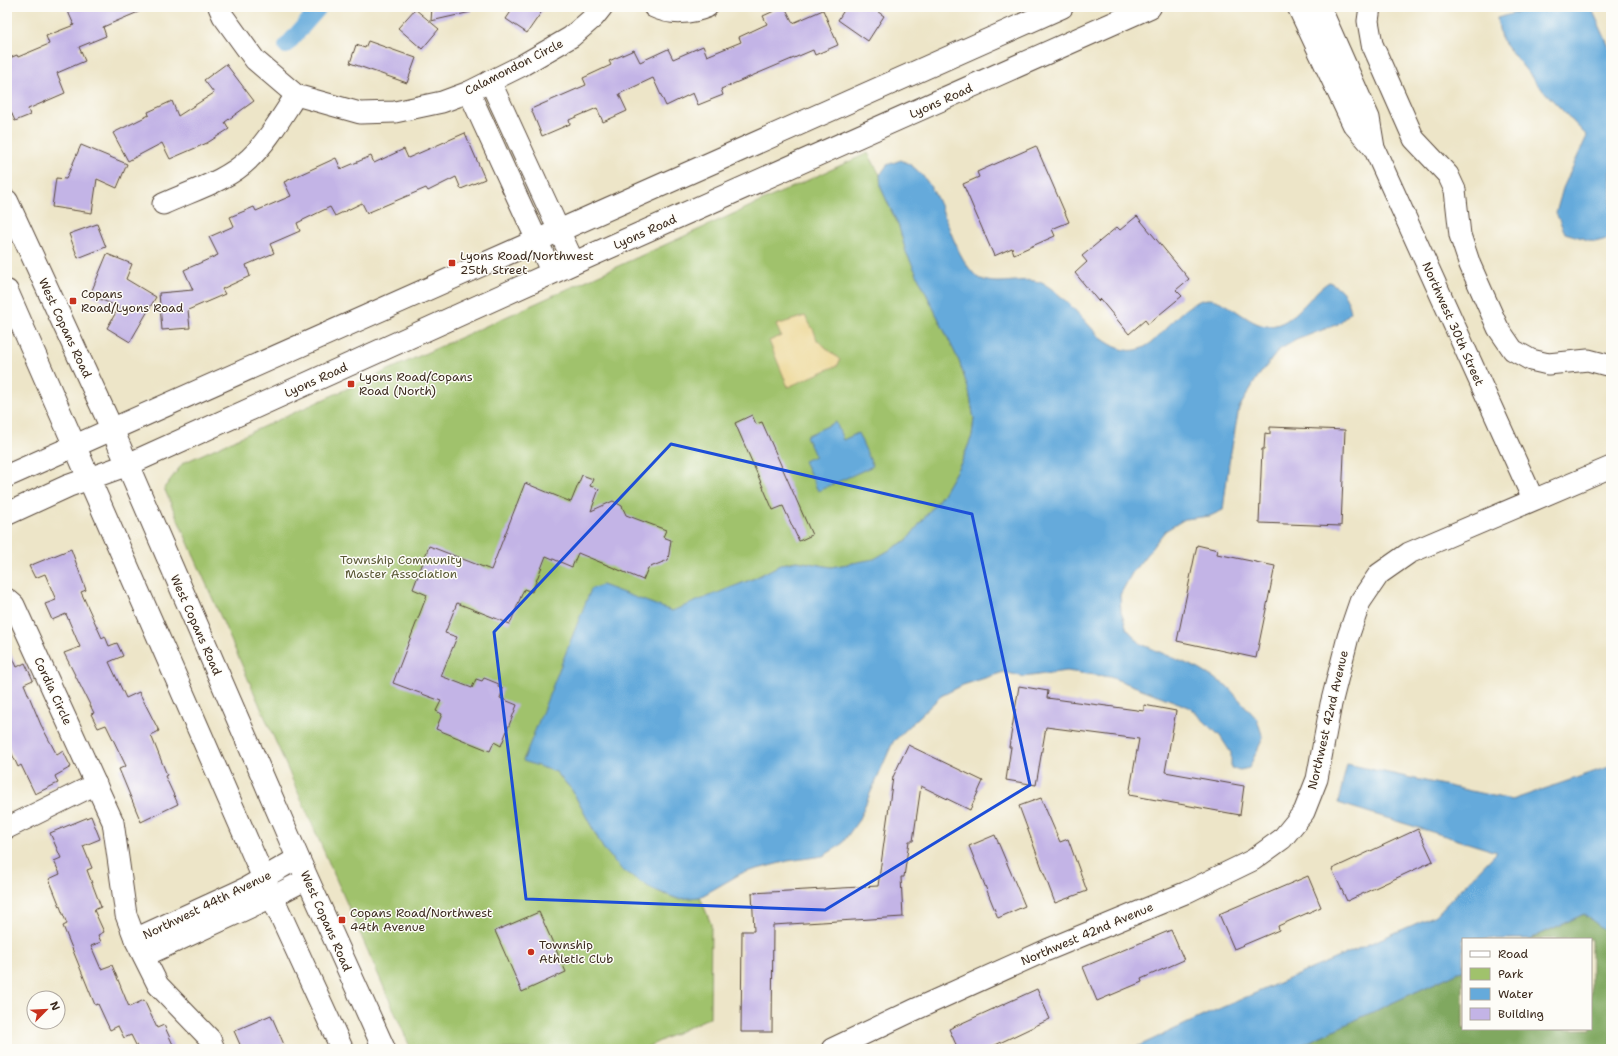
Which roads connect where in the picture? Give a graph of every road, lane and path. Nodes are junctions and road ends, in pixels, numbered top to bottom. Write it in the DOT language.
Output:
graph roads {
  1 [pos="219,7"];
  2 [pos="602,7"];
  3 [pos="654,7"];
  4 [pos="707,7"];
  5 [pos="1062,7"];
  6 [pos="1150,7"];
  7 [pos="1298,7"];
  8 [pos="1320,7"];
  9 [pos="1370,7"];
  10 [pos="490,81"];
  11 [pos="469,92"];
  12 [pos="296,95"];
  13 [pos="1374,148"];
  14 [pos="7,201"];
  15 [pos="163,204"];
  16 [pos="559,230"];
  17 [pos="537,241"];
  18 [pos="574,263"];
  19 [pos="552,273"];
  20 [pos="7,291"];
  21 [pos="1611,366"];
  22 [pos="112,429"];
  23 [pos="76,446"];
  24 [pos="127,465"];
  25 [pos="1611,467"];
  26 [pos="7,476"];
  27 [pos="89,478"];
  28 [pos="1533,499"];
  29 [pos="7,514"];
  30 [pos="7,599"];
  31 [pos="96,784"];
  32 [pos="7,828"];
  33 [pos="298,858"];
  34 [pos="308,879"];
  35 [pos="268,888"];
  36 [pos="140,947"];
  37 [pos="214,1049"];
  38 [pos="342,1049"];
  39 [pos="384,1049"];
  40 [pos="832,1049"];
  1 -- 12 [label="street, Calamondon Circle"];
  2 -- 10 [label="street, Calamondon Circle"];
  3 -- 4 [label="street"];
  5 -- 16 [label="main road"];
  6 -- 18 [label="main road, Lyons Road"];
  7 -- 13 [label="street, Northwest 30th Street"];
  8 -- 13 [label="street, Northwest 30th Street"];
  9 -- 21 [label="street"];
  10 -- 11 [label="street, Calamondon Circle"];
  10 -- 16 [label="street"];
  11 -- 12 [label="street, Calamondon Circle"];
  11 -- 17 [label="street"];
  12 -- 15 [label="street"];
  13 -- 28 [label="street, Northwest 30th Street"];
  14 -- 22 [label="main road, West Copans Road"];
  16 -- 17 [label="main road"];
  16 -- 18 [label="street"];
  17 -- 19 [label="street"];
  17 -- 22 [label="main road"];
  18 -- 19 [label="main road, Lyons Road"];
  19 -- 24 [label="main road, Lyons Road"];
  20 -- 23 [label="main road"];
  22 -- 23 [label="main road"];
  22 -- 24 [label="main road, West Copans Road"];
  23 -- 26 [label="main road"];
  23 -- 27 [label="main road"];
  24 -- 27 [label="main road, Lyons Road"];
  24 -- 33 [label="main road, West Copans Road"];
  25 -- 28 [label="street, Northwest 42nd Avenue"];
  27 -- 29 [label="main road, Lyons Road"];
  27 -- 35 [label="main road"];
  28 -- 40 [label="street, Northwest 42nd Avenue"];
  30 -- 31 [label="street, Cordia Circle"];
  31 -- 32 [label="street"];
  31 -- 36 [label="street, Cordia Circle"];
  33 -- 34 [label="main road, West Copans Road"];
  33 -- 35 [label="street, Northwest 44th Avenue"];
  34 -- 35 [label="street, Northwest 44th Avenue"];
  34 -- 39 [label="main road, West Copans Road"];
  35 -- 36 [label="street, Northwest 44th Avenue"];
  35 -- 38 [label="main road"];
  36 -- 37 [label="street, Cordia Circle"];
}
